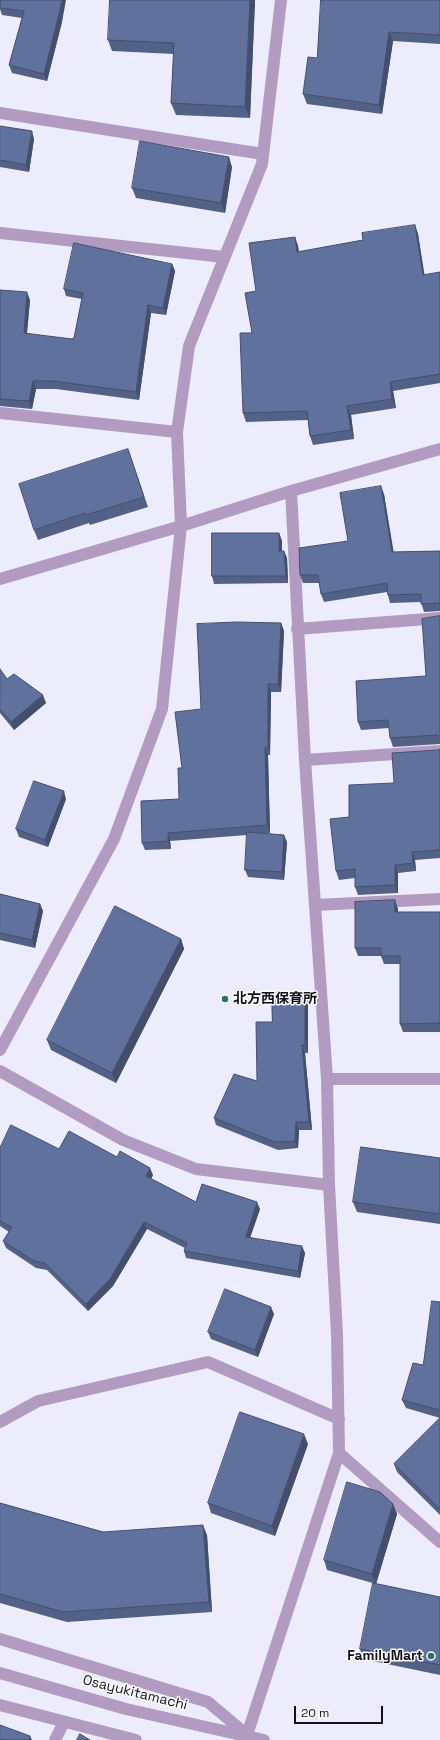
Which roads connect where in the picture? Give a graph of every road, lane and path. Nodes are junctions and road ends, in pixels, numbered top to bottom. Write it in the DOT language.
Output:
graph roads {
  1 [pos="282,0"];
  2 [pos="0,113"];
  3 [pos="263,154"];
  4 [pos="0,233"];
  5 [pos="224,257"];
  6 [pos="0,413"];
  7 [pos="177,432"];
  8 [pos="440,449"];
  9 [pos="291,491"];
  10 [pos="181,526"];
  11 [pos="0,579"];
  12 [pos="440,618"];
  13 [pos="297,629"];
  14 [pos="440,751"];
  15 [pos="305,760"];
  16 [pos="440,899"];
  17 [pos="315,905"];
  18 [pos="0,1050"];
  19 [pos="0,1071"];
  20 [pos="327,1079"];
  21 [pos="440,1079"];
  22 [pos="329,1185"];
  23 [pos="339,1419"];
  24 [pos="0,1422"];
  25 [pos="339,1453"];
  26 [pos="440,1542"];
  27 [pos="0,1639"];
  28 [pos="0,1673"];
  29 [pos="0,1705"];
  30 [pos="64,1722"];
  31 [pos="246,1735"];
  32 [pos="55,1740"];
  33 [pos="136,1740"];
  34 [pos="231,1740"];
  35 [pos="264,1740"];
  1 -- 3 [label="street"];
  2 -- 3 [label="street"];
  3 -- 5 [label="street"];
  4 -- 5 [label="street"];
  5 -- 7 [label="street"];
  6 -- 7 [label="street"];
  7 -- 10 [label="street"];
  8 -- 9 [label="street"];
  9 -- 10 [label="street"];
  9 -- 13 [label="street"];
  10 -- 11 [label="street"];
  10 -- 18 [label="street"];
  12 -- 13 [label="street"];
  13 -- 15 [label="street"];
  14 -- 15 [label="street"];
  15 -- 17 [label="street"];
  16 -- 17 [label="street"];
  17 -- 20 [label="street"];
  19 -- 22 [label="street"];
  20 -- 21 [label="street"];
  20 -- 22 [label="street"];
  22 -- 23 [label="street"];
  23 -- 24 [label="street"];
  23 -- 25 [label="street"];
  25 -- 26 [label="street"];
  25 -- 31 [label="street"];
  27 -- 31 [label="street"];
  28 -- 31 [label="street, Osayukitamachi"];
  29 -- 30 [label="street"];
  30 -- 32 [label="street"];
  30 -- 33 [label="street"];
  31 -- 34 [label="street"];
  31 -- 35 [label="street, Osayukitamachi"];
}
